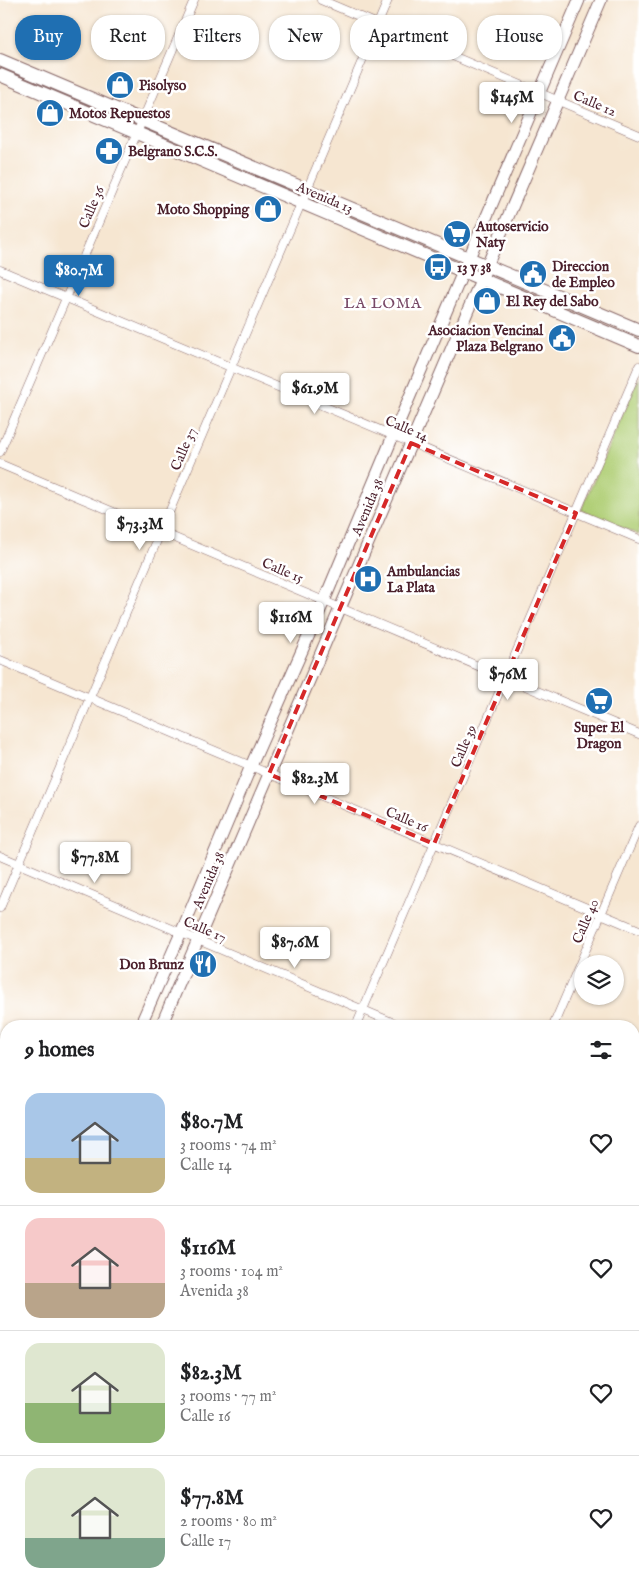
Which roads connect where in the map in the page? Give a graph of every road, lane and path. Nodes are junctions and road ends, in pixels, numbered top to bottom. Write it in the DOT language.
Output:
graph roads {
  1 [pos="194,0"];
  2 [pos="320,0"];
  3 [pos="388,0"];
  4 [pos="579,0"];
  5 [pos="600,0"];
  6 [pos="356,15"];
  7 [pos="382,15"];
  8 [pos="0,60"];
  9 [pos="363,60"];
  10 [pos="463,60"];
  11 [pos="0,75"];
  12 [pos="540,93"];
  13 [pos="558,101"];
  14 [pos="143,120"];
  15 [pos="137,133"];
  16 [pos="639,135"];
  17 [pos="307,190"];
  18 [pos="302,203"];
  19 [pos="469,258"];
  20 [pos="487,266"];
  21 [pos="0,270"];
  22 [pos="463,271"];
  23 [pos="481,279"];
  24 [pos="66,298"];
  25 [pos="639,330"];
  26 [pos="639,346"];
  27 [pos="639,366"];
  28 [pos="231,367"];
  29 [pos="393,436"];
  30 [pos="411,443"];
  31 [pos="0,452"];
  32 [pos="0,464"];
  33 [pos="576,513"];
  34 [pos="161,532"];
  35 [pos="639,539"];
  36 [pos="324,601"];
  37 [pos="340,608"];
  38 [pos="0,660"];
  39 [pos="506,677"];
  40 [pos="90,698"];
  41 [pos="639,734"];
  42 [pos="251,766"];
  43 [pos="269,774"];
  44 [pos="639,826"];
  45 [pos="434,844"];
  46 [pos="0,856"];
  47 [pos="19,864"];
  48 [pos="0,908"];
  49 [pos="601,914"];
  50 [pos="639,930"];
  51 [pos="181,933"];
  52 [pos="198,940"];
  53 [pos="363,1010"];
  54 [pos="143,1020"];
  55 [pos="164,1020"];
  56 [pos="359,1020"];
  57 [pos="387,1020"];
  58 [pos="556,1020"];
  1 -- 14 [label="street, Calle 36"];
  2 -- 6 [label="street, Calle 12"];
  3 -- 7 [label="street, Calle 37"];
  4 -- 12 [label="main road, Avenida 38"];
  5 -- 13 [label="main road, Avenida 38"];
  8 -- 14 [label="main road, Avenida 13"];
  9 -- 17 [label="street, Calle 37"];
  10 -- 12 [label="street, Calle 12"];
  11 -- 15 [label="main road, Avenida 13"];
  12 -- 13 [label="street, Calle 12"];
  12 -- 19 [label="main road, Avenida 38"];
  13 -- 16 [label="street, Calle 12"];
  13 -- 20 [label="main road, Avenida 38"];
  14 -- 15 [label="street, Calle 36"];
  14 -- 17 [label="main road, Avenida 13"];
  15 -- 18 [label="main road, Avenida 13"];
  15 -- 24 [label="street, Calle 36"];
  17 -- 18 [label="street, Calle 37"];
  17 -- 19 [label="main road, Avenida 13"];
  18 -- 22 [label="main road, Avenida 13"];
  18 -- 28 [label="street, Calle 37"];
  19 -- 20 [label="main road, Avenida 13"];
  19 -- 22 [label="main road, Avenida 38"];
  20 -- 23 [label="main road, Avenida 38"];
  20 -- 25 [label="main road, Avenida 13"];
  21 -- 24 [label="street, Calle 14"];
  22 -- 23 [label="main road, Avenida 13"];
  22 -- 29 [label="main road, Avenida 38"];
  23 -- 26 [label="main road, Avenida 13"];
  23 -- 30 [label="main road, Avenida 38"];
  24 -- 28 [label="street, Calle 14"];
  24 -- 31 [label="street, Calle 36"];
  27 -- 33 [label="street, Calle 39"];
  28 -- 29 [label="street, Calle 14"];
  28 -- 34 [label="street, Calle 37"];
  29 -- 30 [label="street, Calle 14"];
  29 -- 36 [label="main road, Avenida 38"];
  30 -- 33 [label="street, Calle 14"];
  30 -- 37 [label="main road, Avenida 38"];
  32 -- 34 [label="street, Calle 15"];
  33 -- 35 [label="street, Calle 14"];
  33 -- 39 [label="street, Calle 39"];
  34 -- 36 [label="street, Calle 15"];
  34 -- 40 [label="street, Calle 37"];
  36 -- 37 [label="street, Calle 15"];
  36 -- 42 [label="main road, Avenida 38"];
  37 -- 39 [label="street, Calle 15"];
  37 -- 43 [label="main road, Avenida 38"];
  38 -- 40 [label="street, Calle 16"];
  39 -- 41 [label="street, Calle 15"];
  39 -- 45 [label="street, Calle 39"];
  40 -- 42 [label="street, Calle 16"];
  40 -- 47 [label="street, Calle 37"];
  42 -- 43 [label="street, Calle 16"];
  42 -- 51 [label="main road, Avenida 38"];
  43 -- 45 [label="street, Calle 16"];
  43 -- 52 [label="main road, Avenida 38"];
  44 -- 49 [label="street, Calle 40"];
  45 -- 49 [label="street, Calle 16"];
  45 -- 53 [label="street, Calle 39"];
  46 -- 47 [label="street, Calle 17"];
  47 -- 48 [label="street, Calle 37"];
  47 -- 51 [label="street, Calle 17"];
  49 -- 50 [label="street, Calle 16"];
  49 -- 58 [label="street, Calle 40"];
  51 -- 52 [label="street, Calle 17"];
  51 -- 54 [label="main road, Avenida 38"];
  52 -- 53 [label="street, Calle 17"];
  52 -- 55 [label="main road, Avenida 38"];
  53 -- 56 [label="street, Calle 39"];
  53 -- 57 [label="street, Calle 17"];
}
